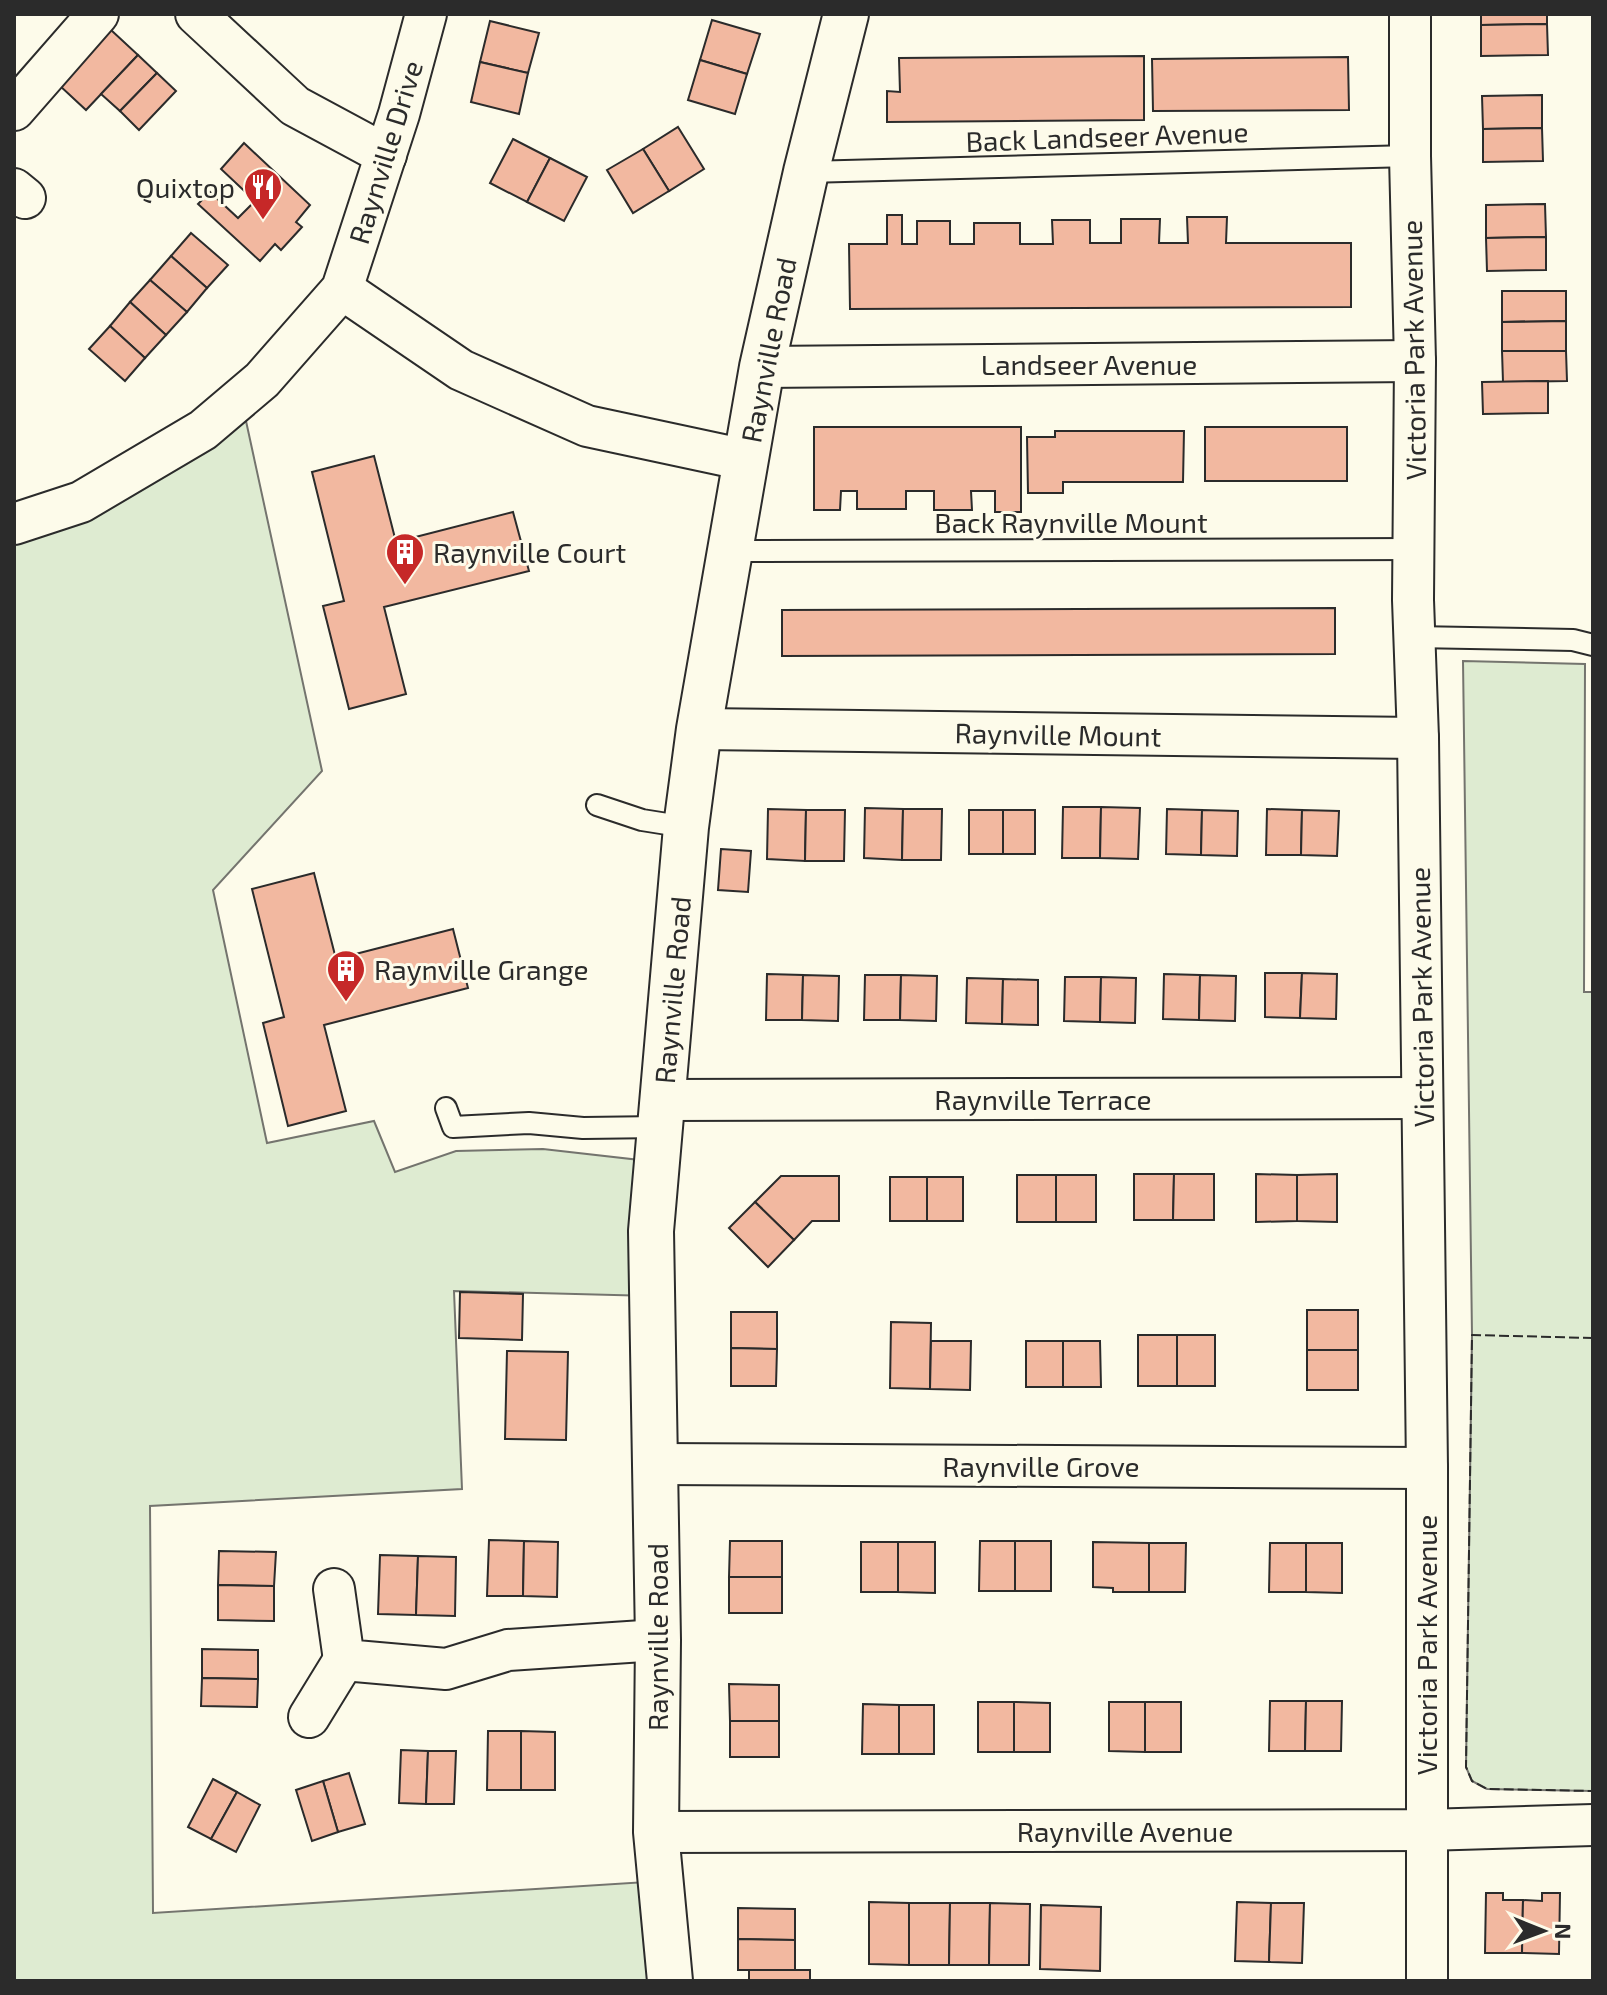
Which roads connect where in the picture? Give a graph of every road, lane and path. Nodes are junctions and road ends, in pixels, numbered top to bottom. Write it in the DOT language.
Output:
graph roads {
  1 [pos="98,14"];
  2 [pos="196,14"];
  3 [pos="426,14"];
  4 [pos="846,14"];
  5 [pos="1410,14"];
  6 [pos="14,110"];
  7 [pos="386,155"];
  8 [pos="1410,156"];
  9 [pos="806,172"];
  10 [pos="342,289"];
  11 [pos="1415,361"];
  12 [pos="762,367"];
  13 [pos="746,460"];
  14 [pos="14,524"];
  15 [pos="1414,549"];
  16 [pos="728,551"];
  17 [pos="1414,637"];
  18 [pos="1593,645"];
  19 [pos="699,729"];
  20 [pos="1418,738"];
  21 [pos="597,805"];
  22 [pos="686,827"];
  23 [pos="1422,1098"];
  24 [pos="446,1108"];
  25 [pos="662,1113"];
  26 [pos="655,1464"];
  27 [pos="1427,1468"];
  28 [pos="334,1589"];
  29 [pos="658,1640"];
  30 [pos="344,1660"];
  31 [pos="309,1717"];
  32 [pos="1593,1825"];
  33 [pos="1425,1830"];
  34 [pos="656,1832"];
  35 [pos="670,1981"];
  36 [pos="1427,1981"];
  1 -- 6 [label="street"];
  2 -- 7 [label="street"];
  3 -- 7 [label="street, Raynville Drive"];
  4 -- 9 [label="street, Raynville Road"];
  5 -- 8 [label="street, Victoria Park Avenue"];
  7 -- 10 [label="street, Raynville Drive"];
  8 -- 9 [label="lane, Back Landseer Avenue"];
  8 -- 11 [label="street, Victoria Park Avenue"];
  9 -- 12 [label="street, Raynville Road"];
  10 -- 13 [label="street"];
  10 -- 14 [label="street"];
  11 -- 12 [label="street, Landseer Avenue"];
  11 -- 15 [label="street, Victoria Park Avenue"];
  12 -- 13 [label="street, Raynville Road"];
  13 -- 16 [label="street, Raynville Road"];
  15 -- 16 [label="lane, Back Raynville Mount"];
  15 -- 17 [label="street, Victoria Park Avenue"];
  16 -- 19 [label="street, Raynville Road"];
  17 -- 18 [label="lane"];
  17 -- 20 [label="street, Victoria Park Avenue"];
  19 -- 20 [label="street, Raynville Mount"];
  19 -- 22 [label="street, Raynville Road"];
  20 -- 23 [label="street, Victoria Park Avenue"];
  21 -- 22 [label="lane"];
  22 -- 25 [label="street, Raynville Road"];
  23 -- 25 [label="street, Raynville Terrace"];
  23 -- 27 [label="street, Victoria Park Avenue"];
  24 -- 25 [label="lane"];
  25 -- 26 [label="street, Raynville Road"];
  26 -- 27 [label="street, Raynville Grove"];
  26 -- 29 [label="street, Raynville Road"];
  27 -- 33 [label="street, Victoria Park Avenue"];
  28 -- 30 [label="street"];
  29 -- 30 [label="street"];
  29 -- 34 [label="street, Raynville Road"];
  30 -- 31 [label="street"];
  32 -- 33 [label="street, Raynville Avenue"];
  33 -- 34 [label="street, Raynville Avenue"];
  33 -- 36 [label="street, Victoria Park Avenue"];
  34 -- 35 [label="street, Raynville Road"];
}
